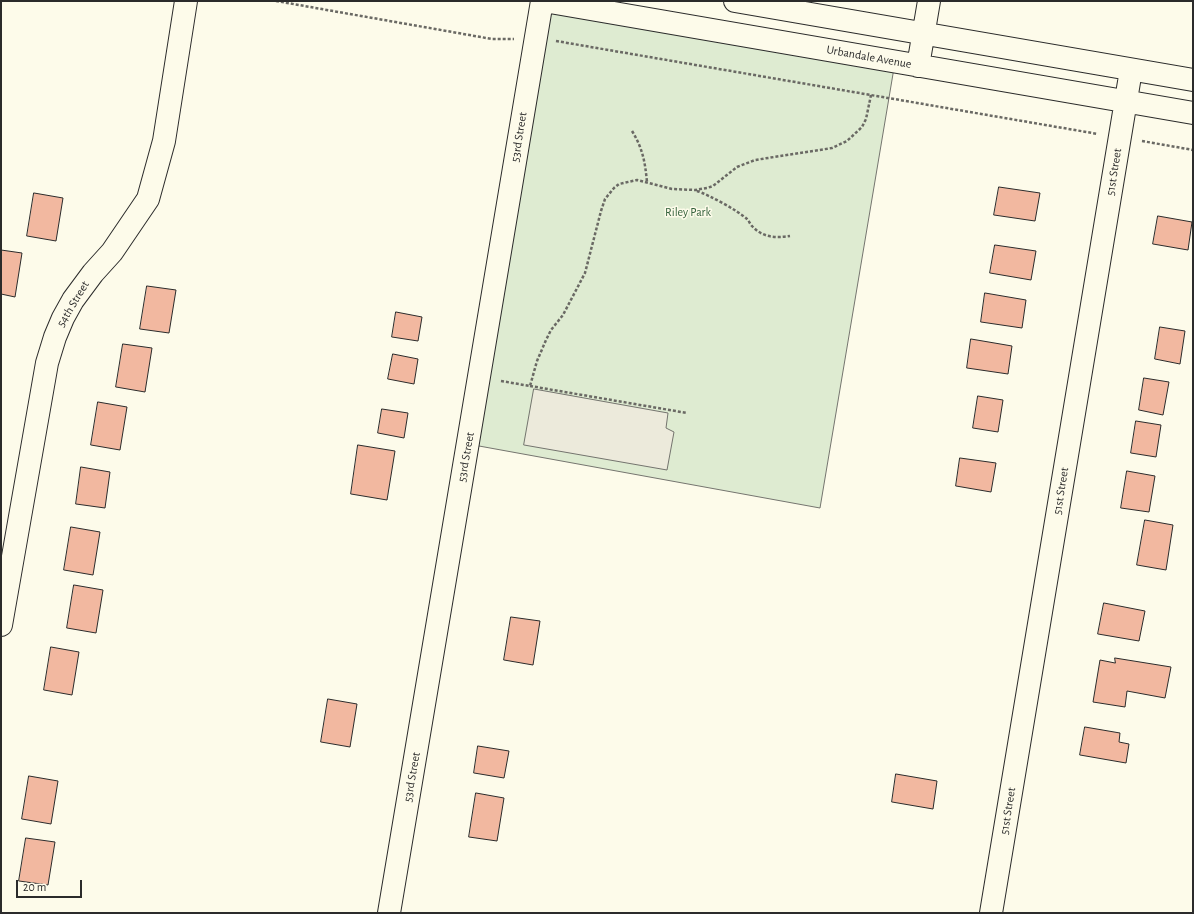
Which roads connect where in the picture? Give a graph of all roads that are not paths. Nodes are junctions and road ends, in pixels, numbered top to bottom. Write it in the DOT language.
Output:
graph roads {
  1 [pos="186,1"];
  2 [pos="543,1"];
  3 [pos="735,1"];
  4 [pos="929,1"];
  5 [pos="923,33"];
  6 [pos="918,66"];
  7 [pos="1131,70"];
  8 [pos="1193,80"];
  9 [pos="1125,102"];
  10 [pos="1193,113"];
  11 [pos="1,625"];
  12 [pos="389,913"];
  13 [pos="991,913"];
  1 -- 11 [label="street, 54th Street"];
  2 -- 6 [label="street, Urbandale Avenue"];
  2 -- 12 [label="street, 53rd Street"];
  3 -- 5 [label="street"];
  4 -- 5 [label="street"];
  5 -- 6 [label="street"];
  5 -- 7 [label="street"];
  6 -- 9 [label="street, Urbandale Avenue"];
  7 -- 8 [label="street"];
  7 -- 9 [label="street, 51st Street"];
  9 -- 10 [label="street, Urbandale Avenue"];
  9 -- 13 [label="street, 51st Street"];
}
